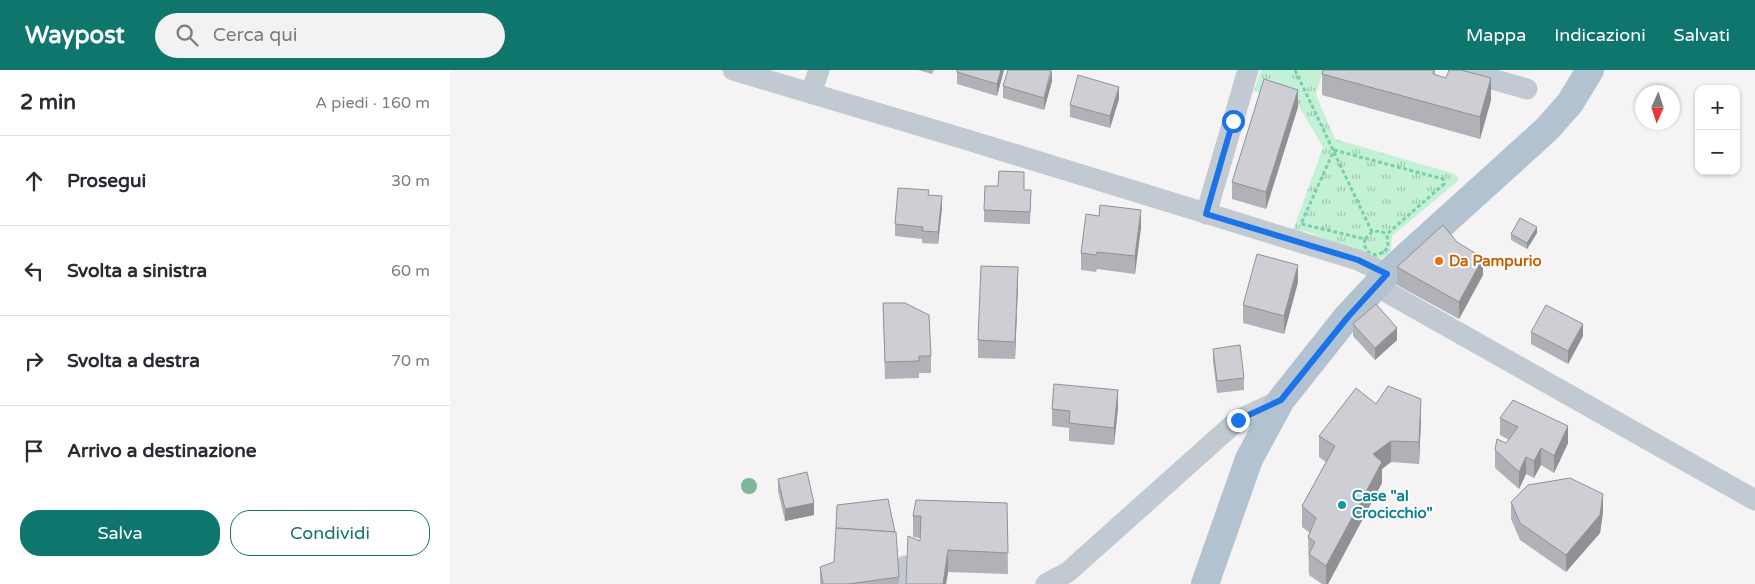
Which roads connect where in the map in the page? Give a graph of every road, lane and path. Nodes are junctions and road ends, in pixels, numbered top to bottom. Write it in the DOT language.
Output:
graph roads {
  1 [pos="733,70"];
  2 [pos="819,70"];
  3 [pos="1248,70"];
  4 [pos="1295,70"];
  5 [pos="1460,70"];
  6 [pos="1590,70"];
  7 [pos="1527,88"];
  8 [pos="811,93"];
  9 [pos="1334,150"];
  10 [pos="1206,214"];
  11 [pos="1372,232"];
  12 [pos="1387,234"];
  13 [pos="1364,239"];
  14 [pos="1382,280"];
  15 [pos="1281,400"];
  16 [pos="1755,500"];
  17 [pos="1046,584"];
  18 [pos="1205,584"];
  1 -- 8 [label="street"];
  2 -- 8 [label="street"];
  3 -- 10 [label="street"];
  4 -- 9 [label="path"];
  5 -- 7 [label="street"];
  6 -- 14 [label="main road"];
  8 -- 10 [label="street"];
  9 -- 11 [label="path"];
  9 -- 12 [label="path"];
  9 -- 13 [label="path"];
  10 -- 14 [label="street"];
  11 -- 12 [label="path"];
  11 -- 13 [label="path"];
  12 -- 13 [label="path"];
  14 -- 15 [label="main road"];
  14 -- 16 [label="street"];
  15 -- 17 [label="street"];
  15 -- 18 [label="main road"];
}
